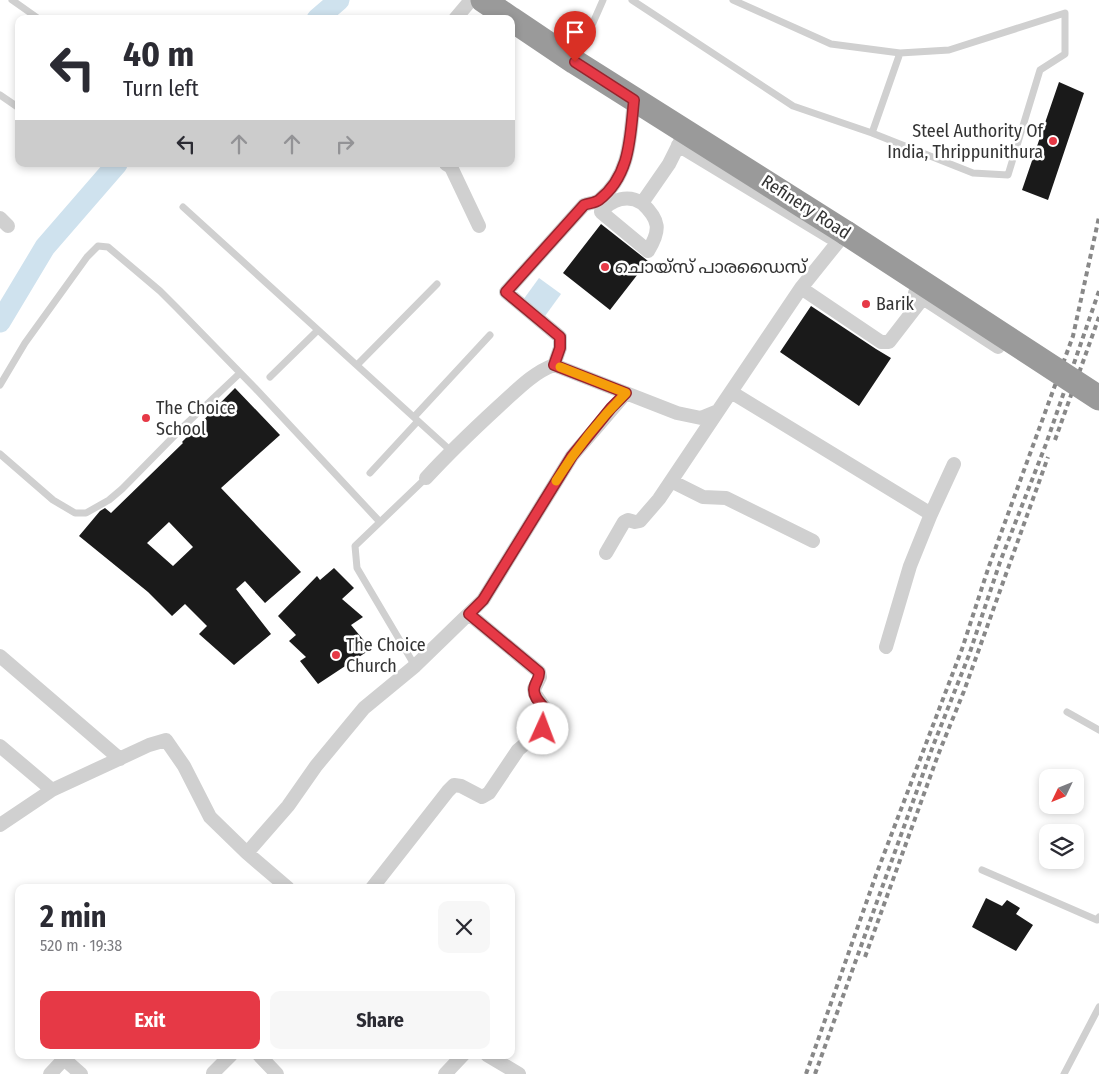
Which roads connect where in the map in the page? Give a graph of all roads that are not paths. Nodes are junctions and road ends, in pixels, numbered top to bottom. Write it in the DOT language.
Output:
graph roads {
  1 [pos="12,0"];
  2 [pos="471,0"];
  3 [pos="483,0"];
  4 [pos="603,0"];
  5 [pos="632,0"];
  6 [pos="733,0"];
  7 [pos="33,15"];
  8 [pos="458,15"];
  9 [pos="505,15"];
  10 [pos="515,22"];
  11 [pos="900,53"];
  12 [pos="575,62"];
  13 [pos="0,95"];
  14 [pos="634,100"];
  15 [pos="15,105"];
  16 [pos="872,133"];
  17 [pos="682,138"];
  18 [pos="451,167"];
  19 [pos="642,203"];
  20 [pos="183,207"];
  21 [pos="479,226"];
  22 [pos="838,242"];
  23 [pos="437,284"];
  24 [pos="801,288"];
  25 [pos="923,298"];
  26 [pos="318,330"];
  27 [pos="490,336"];
  28 [pos="998,347"];
  29 [pos="357,365"];
  30 [pos="554,365"];
  31 [pos="240,373"];
  32 [pos="270,377"];
  33 [pos="0,385"];
  34 [pos="731,392"];
  35 [pos="626,393"];
  36 [pos="1099,398"];
  37 [pos="718,411"];
  38 [pos="416,419"];
  39 [pos="451,451"];
  40 [pos="0,454"];
  41 [pos="954,464"];
  42 [pos="370,473"];
  43 [pos="426,478"];
  44 [pos="671,481"];
  45 [pos="930,514"];
  46 [pos="380,522"];
  47 [pos="814,541"];
  48 [pos="606,553"];
  49 [pos="469,614"];
  50 [pos="886,648"];
  51 [pos="0,656"];
  52 [pos="415,666"];
  53 [pos="1067,712"];
  54 [pos="1099,730"];
  55 [pos="0,746"];
  56 [pos="120,759"];
  57 [pos="52,790"];
  58 [pos="0,825"];
  59 [pos="248,853"];
  60 [pos="982,870"];
  61 [pos="283,884"];
  62 [pos="375,884"];
  63 [pos="1098,919"];
  64 [pos="1099,1007"];
  65 [pos="227,1059"];
  66 [pos="263,1059"];
  67 [pos="459,1059"];
  68 [pos="494,1059"];
  69 [pos="213,1073"];
  70 [pos="50,1074"];
  71 [pos="81,1074"];
  72 [pos="277,1074"];
  73 [pos="444,1074"];
  74 [pos="519,1074"];
  75 [pos="1064,1074"];
  1 -- 7 [label="lane"];
  2 -- 8 [label="street"];
  3 -- 9 [label="highway, Refinery Road"];
  4 -- 12 [label="lane"];
  5 -- 16 [label="lane"];
  6 -- 11 [label="lane"];
  10 -- 12 [label="highway, Refinery Road"];
  11 -- 16 [label="lane"];
  11 -- 16 [label="lane"];
  12 -- 14 [label="highway, Refinery Road"];
  13 -- 15 [label="lane"];
  14 -- 17 [label="highway, Refinery Road"];
  14 -- 30 [label="street"];
  17 -- 19 [label="street"];
  17 -- 22 [label="street"];
  17 -- 36 [label="highway, Refinery Road, bridge"];
  18 -- 21 [label="street"];
  20 -- 26 [label="lane"];
  22 -- 24 [label="street"];
  22 -- 25 [label="street"];
  23 -- 29 [label="lane"];
  24 -- 25 [label="street"];
  24 -- 34 [label="street"];
  25 -- 28 [label="street"];
  26 -- 29 [label="lane"];
  26 -- 32 [label="lane"];
  27 -- 38 [label="lane"];
  29 -- 38 [label="lane"];
  30 -- 35 [label="street"];
  30 -- 39 [label="street"];
  31 -- 33 [label="lane"];
  31 -- 40 [label="lane"];
  31 -- 46 [label="lane"];
  34 -- 37 [label="street"];
  34 -- 45 [label="street"];
  35 -- 37 [label="street"];
  35 -- 49 [label="street"];
  37 -- 44 [label="street"];
  38 -- 39 [label="lane"];
  38 -- 42 [label="lane"];
  39 -- 43 [label="street"];
  41 -- 45 [label="street"];
  43 -- 46 [label="lane"];
  44 -- 47 [label="street"];
  44 -- 48 [label="street"];
  45 -- 50 [label="street"];
  46 -- 52 [label="lane"];
  49 -- 52 [label="street"];
  49 -- 62 [label="street"];
  51 -- 56 [label="street"];
  52 -- 59 [label="street"];
  53 -- 54 [label="lane"];
  55 -- 57 [label="street"];
  56 -- 57 [label="street"];
  56 -- 59 [label="street"];
  57 -- 58 [label="street"];
  59 -- 61 [label="street"];
  60 -- 63 [label="lane"];
  64 -- 75 [label="lane"];
  65 -- 69 [label="street"];
  66 -- 72 [label="street"];
  67 -- 73 [label="street"];
  68 -- 74 [label="street"];
  70 -- 71 [label="street"];
}
